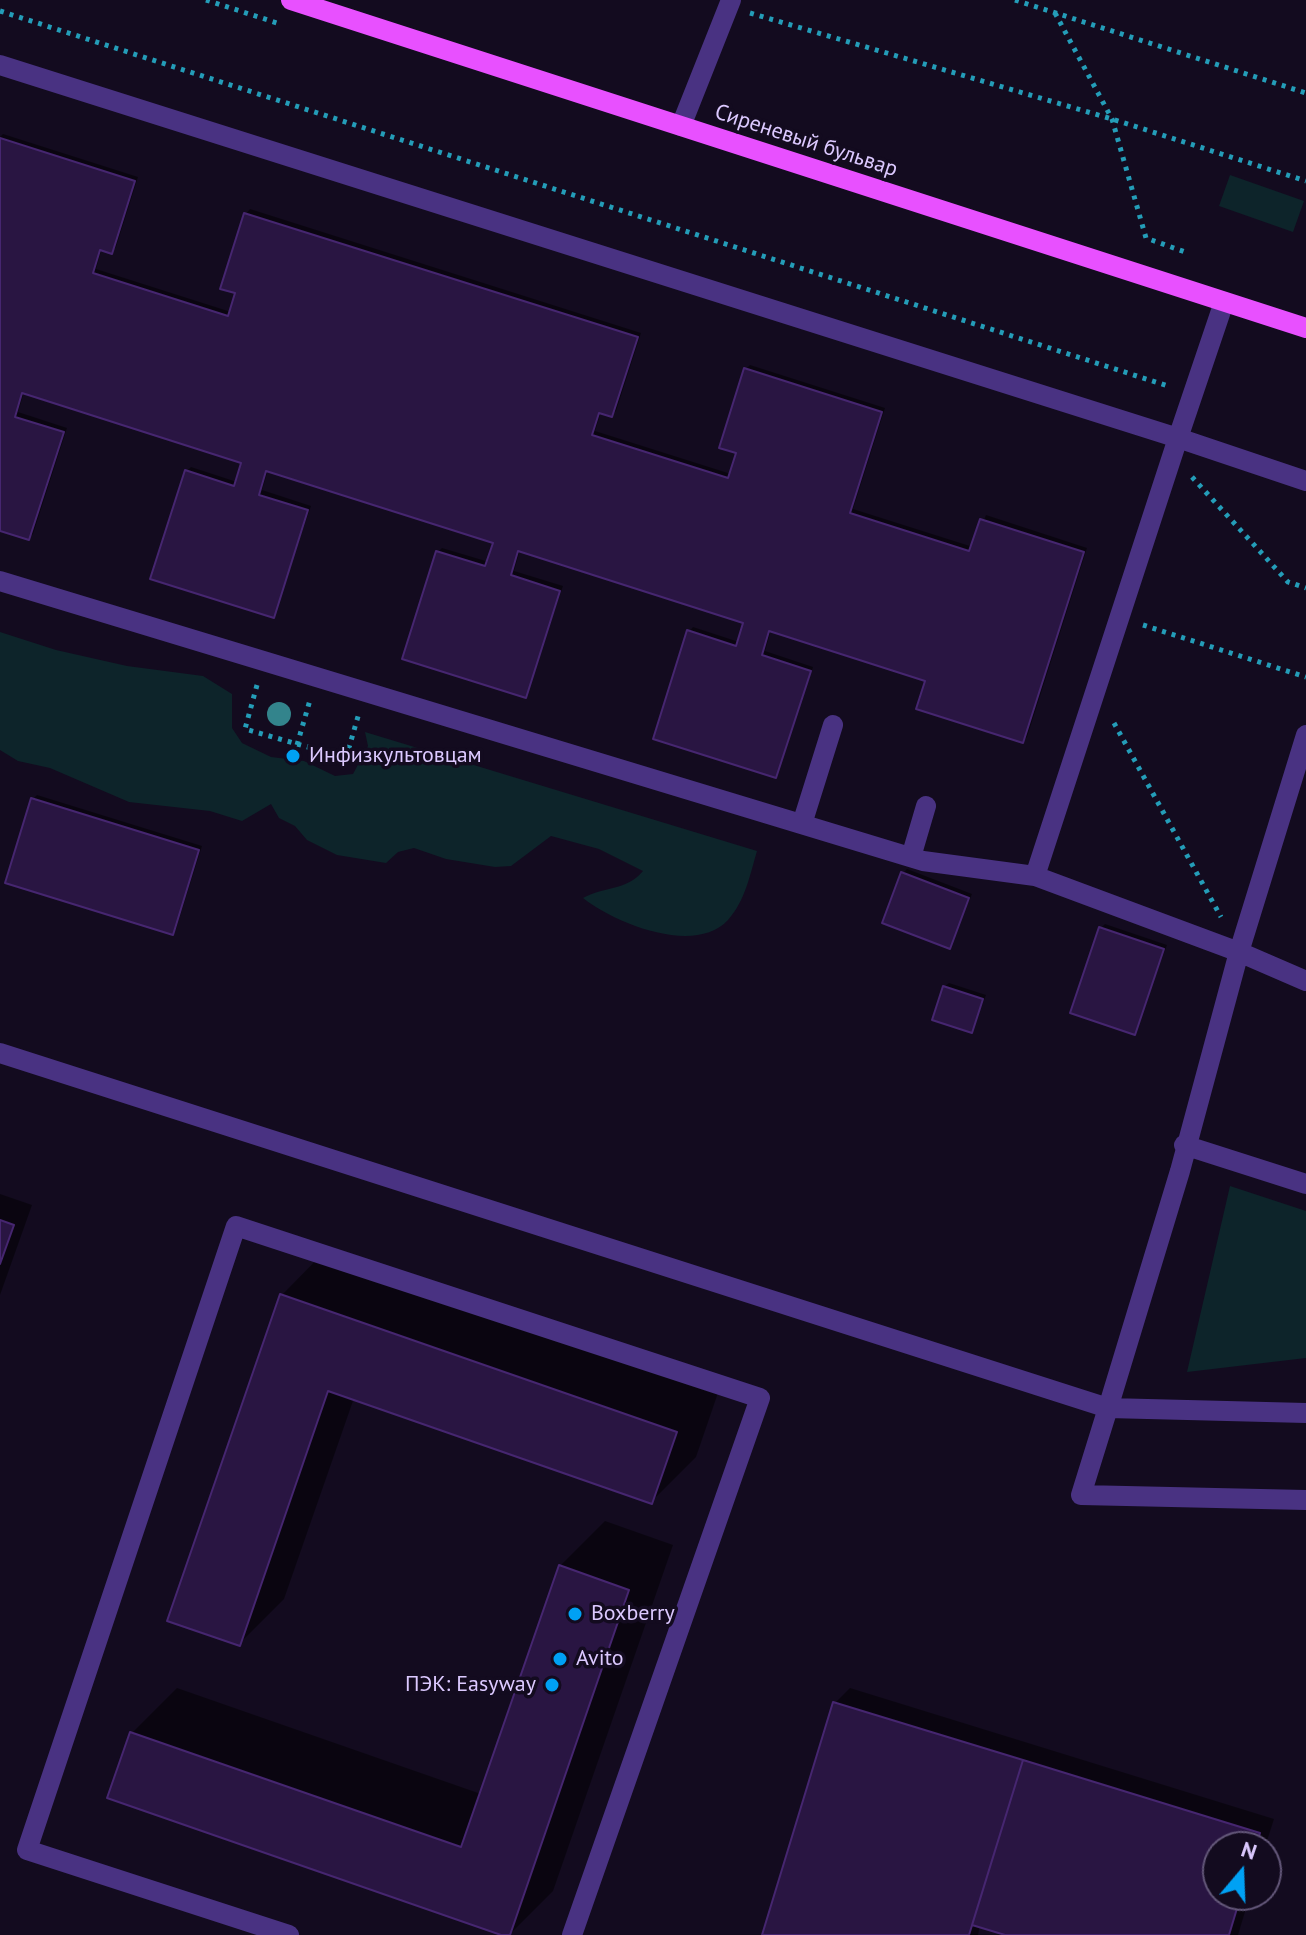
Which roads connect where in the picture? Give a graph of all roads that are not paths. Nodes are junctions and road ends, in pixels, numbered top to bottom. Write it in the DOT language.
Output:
graph roads {
  1 [pos="291,0"];
  2 [pos="730,3"];
  3 [pos="0,65"];
  4 [pos="681,126"];
  5 [pos="1224,302"];
  6 [pos="1306,328"];
  7 [pos="1175,447"];
  8 [pos="1306,481"];
  9 [pos="0,581"];
  10 [pos="833,725"];
  11 [pos="1306,735"];
  12 [pos="926,806"];
  13 [pos="802,824"];
  14 [pos="911,857"];
  15 [pos="1035,876"];
  16 [pos="1239,952"];
  17 [pos="1306,981"];
  18 [pos="0,1053"];
  19 [pos="1184,1145"];
  20 [pos="1306,1184"];
  21 [pos="1108,1408"];
  22 [pos="1306,1413"];
  23 [pos="1306,1500"];
  24 [pos="289,1935"];
  25 [pos="572,1935"];
  1 -- 4 [label="main road, Сиреневый бульвар"];
  2 -- 4 [label="lane"];
  3 -- 7 [label="lane"];
  4 -- 5 [label="main road, Сиреневый бульвар"];
  5 -- 6 [label="main road, Сиреневый бульвар"];
  5 -- 7 [label="lane"];
  7 -- 8 [label="lane"];
  7 -- 15 [label="lane"];
  9 -- 13 [label="lane"];
  10 -- 13 [label="lane"];
  11 -- 16 [label="lane"];
  12 -- 14 [label="lane"];
  13 -- 14 [label="lane"];
  14 -- 15 [label="lane"];
  15 -- 16 [label="lane"];
  16 -- 17 [label="lane"];
  16 -- 19 [label="lane"];
  18 -- 21 [label="lane"];
  19 -- 20 [label="lane"];
  19 -- 21 [label="lane"];
  21 -- 22 [label="lane"];
  21 -- 23 [label="lane"];
  24 -- 25 [label="lane"];
}
